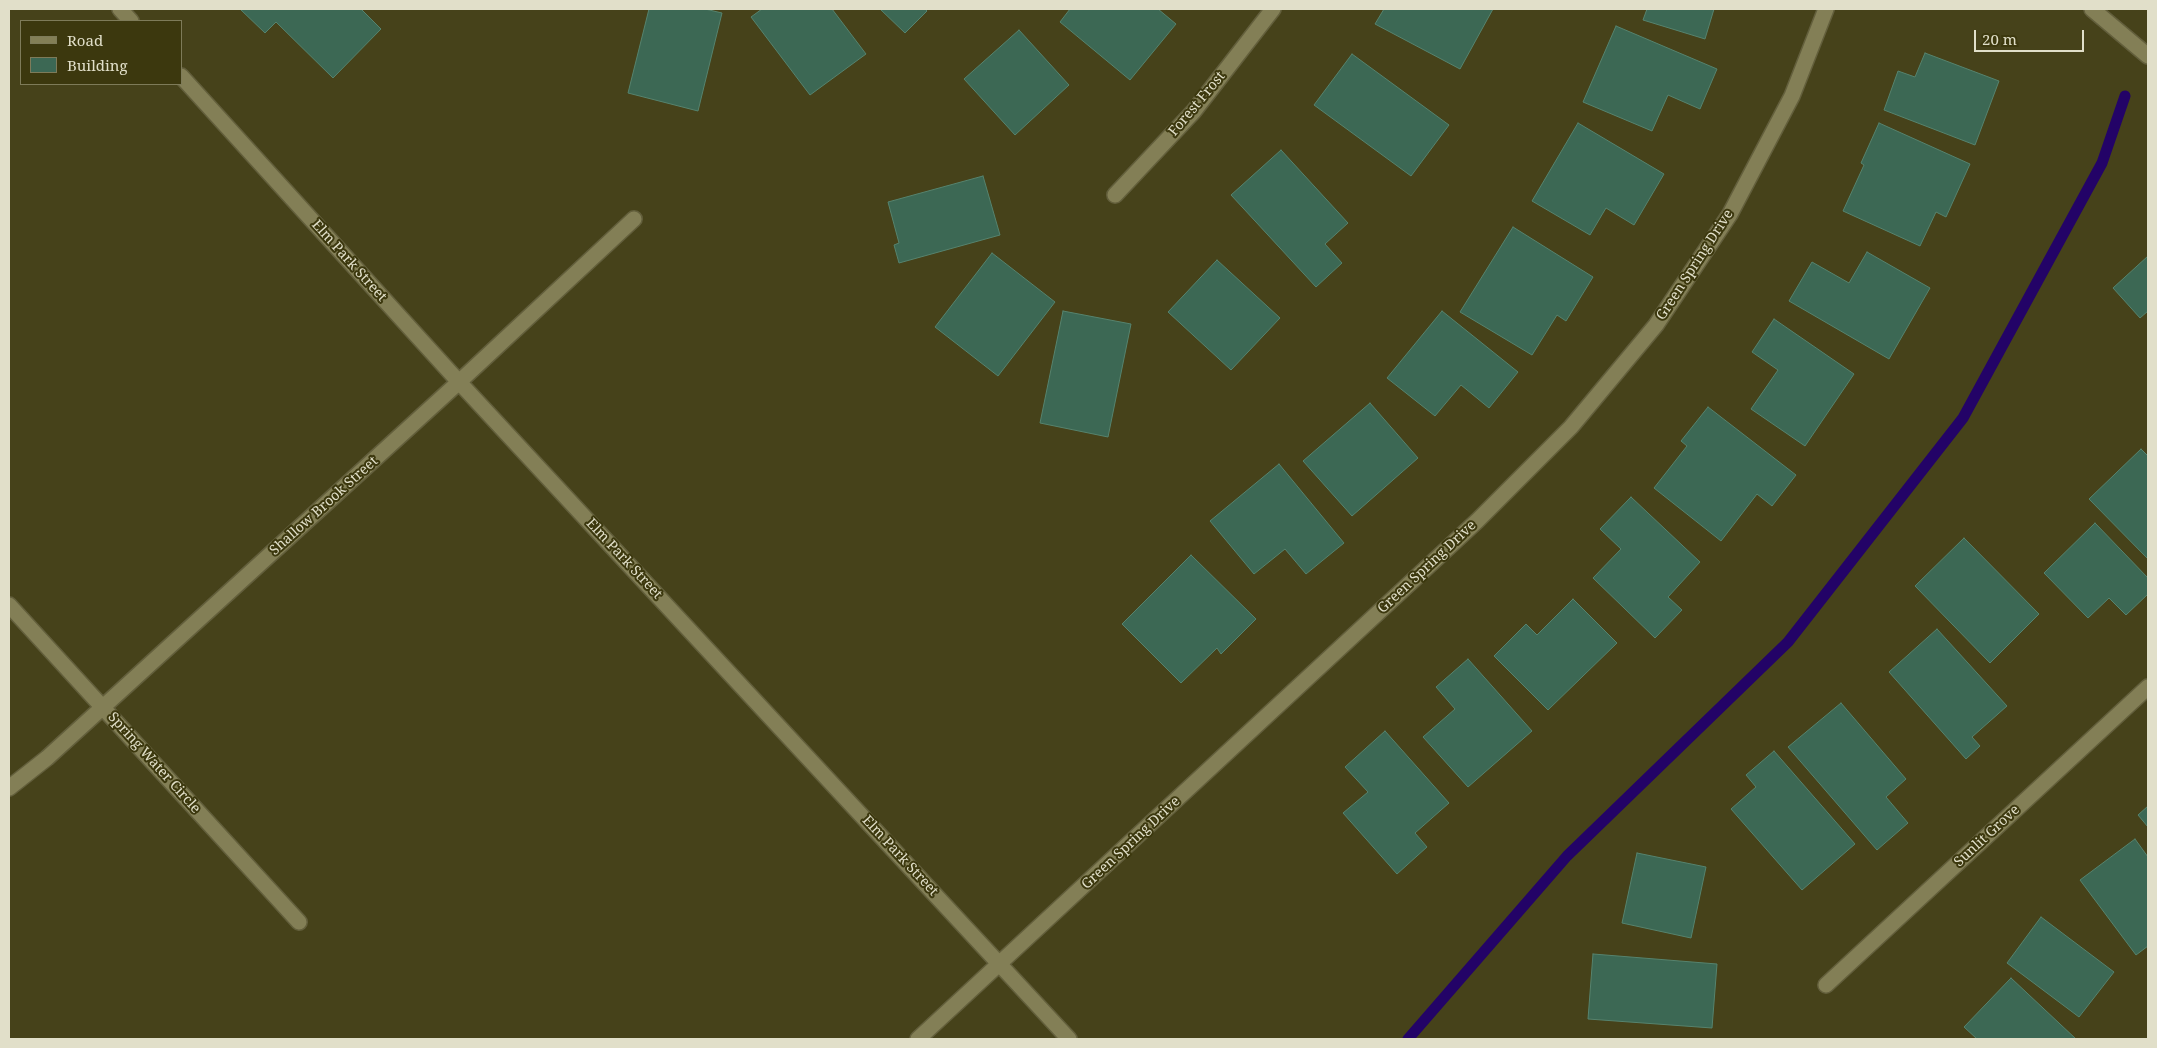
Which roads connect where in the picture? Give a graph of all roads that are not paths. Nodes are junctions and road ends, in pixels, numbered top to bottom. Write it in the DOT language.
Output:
graph roads {
  1 [pos="120,9"];
  2 [pos="1273,9"];
  3 [pos="1826,9"];
  4 [pos="2092,9"];
  5 [pos="130,20"];
  6 [pos="2148,56"];
  7 [pos="182,77"];
  8 [pos="1115,195"];
  9 [pos="634,219"];
  10 [pos="459,382"];
  11 [pos="9,605"];
  12 [pos="2148,688"];
  13 [pos="103,707"];
  14 [pos="9,788"];
  15 [pos="300,922"];
  16 [pos="1000,964"];
  17 [pos="1826,985"];
  18 [pos="918,1039"];
  19 [pos="1069,1039"];
  1 -- 5 [label="street"];
  2 -- 8 [label="street, Forest Frost"];
  3 -- 16 [label="street, Green Spring Drive"];
  4 -- 6 [label="street"];
  7 -- 10 [label="street, Elm Park Street"];
  9 -- 10 [label="street, Shallow Brook Street"];
  10 -- 13 [label="street, Shallow Brook Street"];
  10 -- 16 [label="street, Elm Park Street"];
  11 -- 13 [label="street, Spring Water Circle"];
  12 -- 17 [label="street, Sunlit Grove"];
  13 -- 14 [label="street, Shallow Brook Street"];
  13 -- 15 [label="street, Spring Water Circle"];
  16 -- 18 [label="street, Green Spring Drive"];
  16 -- 19 [label="street, Elm Park Street"];
}
